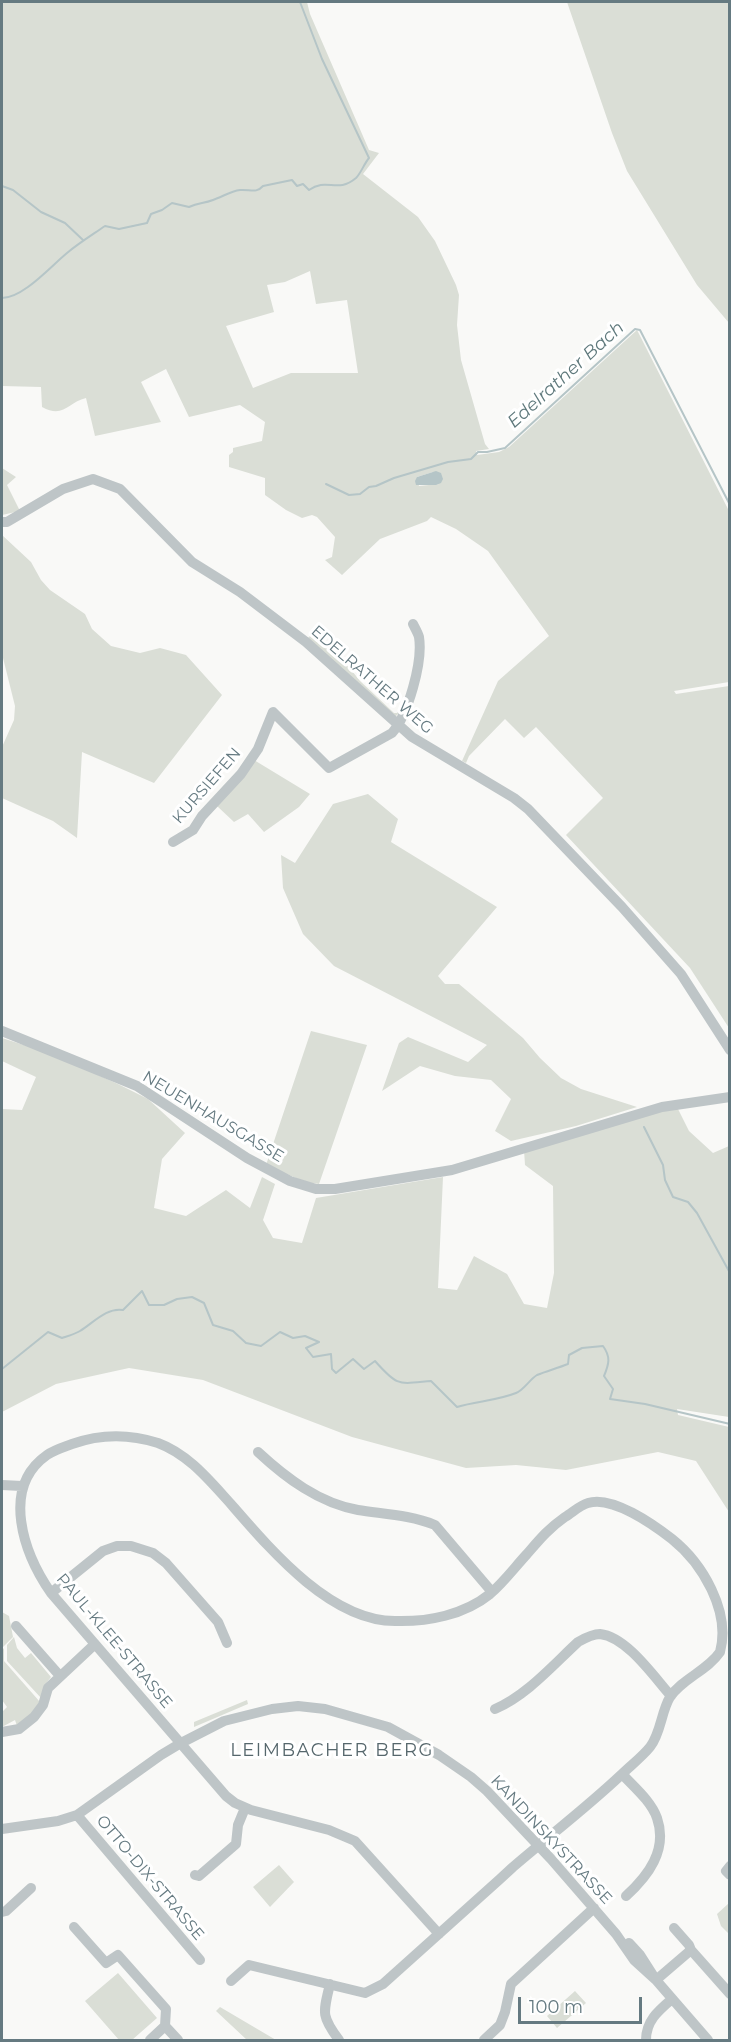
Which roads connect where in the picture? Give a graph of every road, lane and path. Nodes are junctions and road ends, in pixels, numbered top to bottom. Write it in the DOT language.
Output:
graph roads {
  1 [pos="2,522"];
  2 [pos="413,624"];
  3 [pos="398,726"];
  4 [pos="173,842"];
  5 [pos="2,1031"];
  6 [pos="729,1050"];
  7 [pos="729,1097"];
  8 [pos="258,1452"];
  9 [pos="2,1485"];
  10 [pos="22,1485"];
  11 [pos="492,1592"];
  12 [pos="51,1593"];
  13 [pos="729,1619"];
  14 [pos="16,1626"];
  15 [pos="227,1643"];
  16 [pos="95,1644"];
  17 [pos="60,1676"];
  18 [pos="671,1696"];
  19 [pos="495,1710"];
  20 [pos="2,1732"];
  21 [pos="181,1743"];
  22 [pos="622,1774"];
  23 [pos="245,1808"];
  24 [pos="77,1815"];
  25 [pos="2,1830"];
  26 [pos="538,1846"];
  27 [pos="729,1866"];
  28 [pos="195,1875"];
  29 [pos="729,1875"];
  30 [pos="31,1888"];
  31 [pos="626,1896"];
  32 [pos="594,1908"];
  33 [pos="2,1912"];
  34 [pos="74,1927"];
  35 [pos="674,1928"];
  36 [pos="439,1934"];
  37 [pos="691,1950"];
  38 [pos="200,1960"];
  39 [pos="231,1980"];
  40 [pos="656,1980"];
  41 [pos="330,1984"];
  42 [pos="729,1994"];
  43 [pos="672,1999"];
  44 [pos="165,2026"];
  45 [pos="150,2040"];
  46 [pos="178,2040"];
  47 [pos="339,2040"];
  48 [pos="484,2040"];
  49 [pos="646,2040"];
  50 [pos="708,2040"];
  1 -- 3 [label="street, EDELRATHER WEG"];
  2 -- 3 [label="street"];
  3 -- 4 [label="street, KURSIEFEN"];
  3 -- 6 [label="street, EDELRATHER WEG"];
  5 -- 7 [label="street, NEUENHAUSGASSE"];
  8 -- 11 [label="street"];
  9 -- 10 [label="street"];
  10 -- 11 [label="street"];
  10 -- 12 [label="street, PAUL-KLEE-STRASSE"];
  11 -- 13 [label="street"];
  12 -- 15 [label="street"];
  12 -- 16 [label="street, PAUL-KLEE-STRASSE"];
  13 -- 18 [label="street"];
  14 -- 17 [label="street"];
  16 -- 17 [label="street"];
  16 -- 21 [label="street, PAUL-KLEE-STRASSE"];
  17 -- 20 [label="street"];
  18 -- 19 [label="street"];
  18 -- 22 [label="street"];
  21 -- 23 [label="street, PAUL-KLEE-STRASSE"];
  21 -- 24 [label="street, KANDINSKYSTRASSE"];
  21 -- 26 [label="street, KANDINSKYSTRASSE"];
  22 -- 26 [label="street"];
  22 -- 31 [label="street"];
  23 -- 28 [label="street"];
  23 -- 36 [label="street"];
  24 -- 25 [label="street, KANDINSKYSTRASSE"];
  24 -- 38 [label="street, OTTO-DIX-STRASSE"];
  26 -- 32 [label="street, KANDINSKYSTRASSE"];
  26 -- 36 [label="street"];
  27 -- 29 [label="street"];
  30 -- 33 [label="street"];
  32 -- 40 [label="street, KANDINSKYSTRASSE"];
  32 -- 48 [label="street"];
  34 -- 44 [label="street"];
  35 -- 37 [label="street"];
  36 -- 41 [label="street"];
  37 -- 40 [label="street"];
  37 -- 42 [label="street"];
  39 -- 41 [label="street"];
  40 -- 43 [label="street, KANDINSKYSTRASSE"];
  41 -- 47 [label="street"];
  43 -- 49 [label="street"];
  43 -- 50 [label="street, KANDINSKYSTRASSE"];
  44 -- 45 [label="street"];
  44 -- 46 [label="street"];
}
